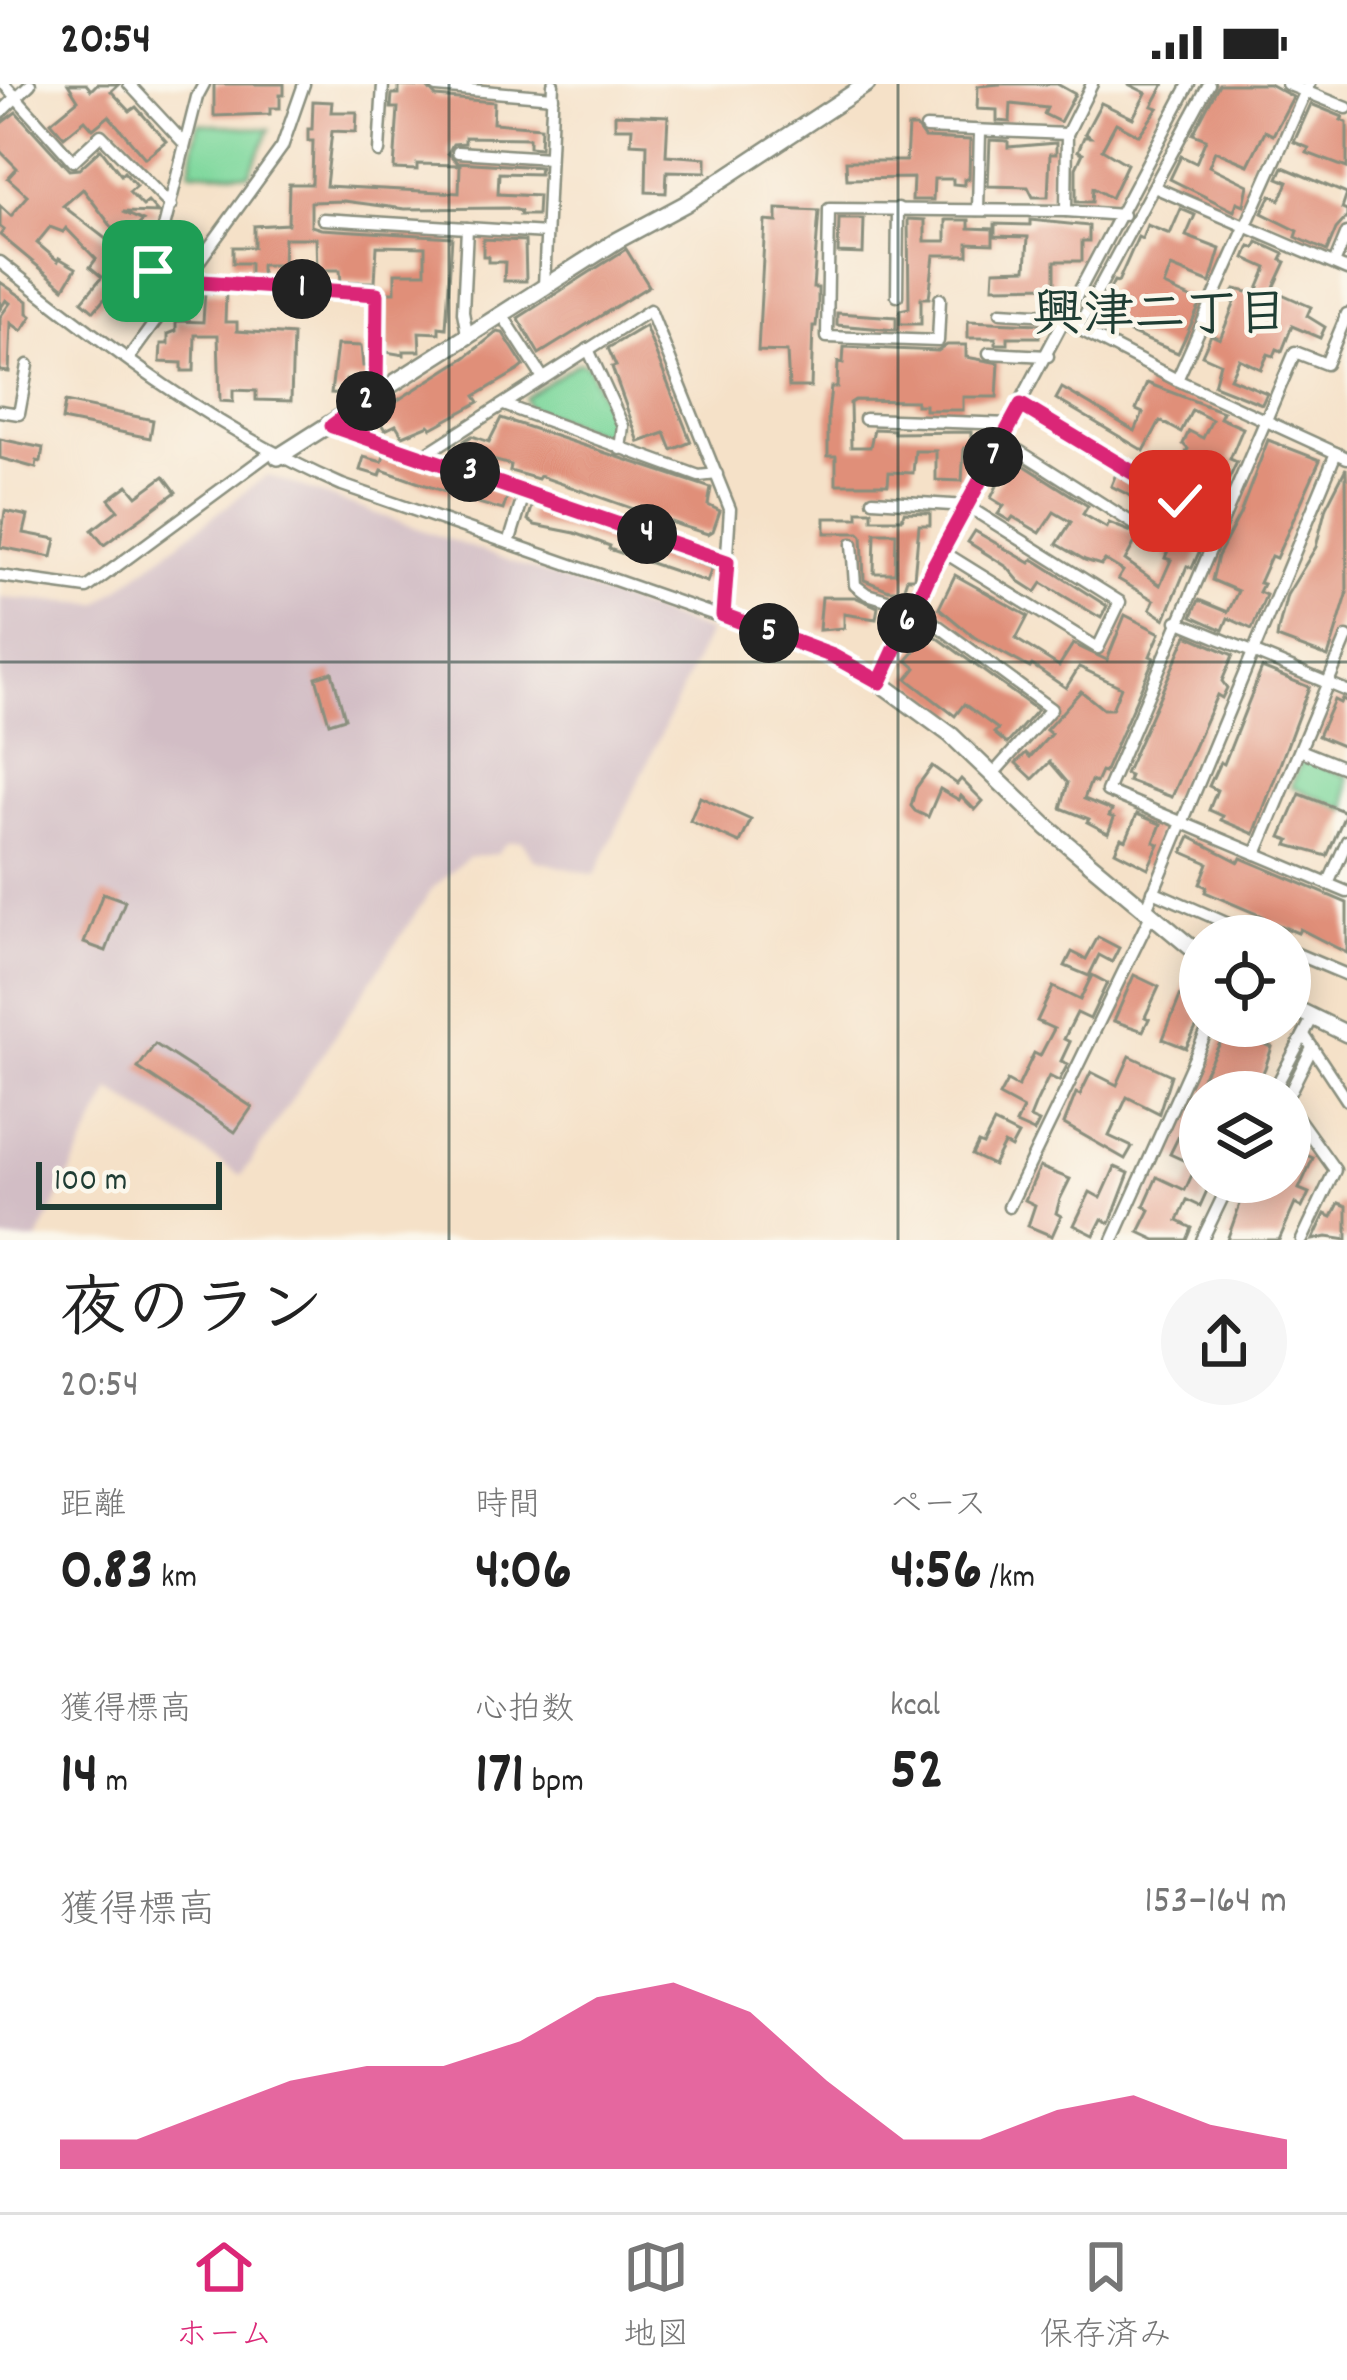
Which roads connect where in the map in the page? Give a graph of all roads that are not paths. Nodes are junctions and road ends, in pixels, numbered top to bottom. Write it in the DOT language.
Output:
graph roads {
  1 [pos="4,84"];
  2 [pos="30,84"];
  3 [pos="129,84"];
  4 [pos="204,84"];
  5 [pos="304,84"];
  6 [pos="383,84"];
  7 [pos="868,84"];
  8 [pos="1093,84"];
  9 [pos="1190,84"];
  10 [pos="1209,84"];
  11 [pos="1286,84"];
  12 [pos="436,87"];
  13 [pos="1307,88"];
  14 [pos="553,90"];
  15 [pos="16,98"];
  16 [pos="1347,109"];
  17 [pos="0,113"];
  18 [pos="926,128"];
  19 [pos="980,132"];
  20 [pos="1067,134"];
  21 [pos="184,143"];
  22 [pos="380,152"];
  23 [pos="458,152"];
  24 [pos="549,158"];
  25 [pos="1154,187"];
  26 [pos="171,206"];
  27 [pos="898,208"];
  28 [pos="978,210"];
  29 [pos="1066,211"];
  30 [pos="1123,215"];
  31 [pos="323,219"];
  32 [pos="1248,224"];
  33 [pos="467,228"];
  34 [pos="546,233"];
  35 [pos="1347,233"];
  36 [pos="0,262"];
  37 [pos="1334,264"];
  38 [pos="1347,270"];
  39 [pos="187,281"];
  40 [pos="544,286"];
  41 [pos="897,296"];
  42 [pos="940,299"];
  43 [pos="168,307"];
  44 [pos="1001,312"];
  45 [pos="501,313"];
  46 [pos="1347,314"];
  47 [pos="1071,326"];
  48 [pos="467,334"];
  49 [pos="588,349"];
  50 [pos="989,352"];
  51 [pos="1048,356"];
  52 [pos="128,358"];
  53 [pos="28,365"];
  54 [pos="543,378"];
  55 [pos="1177,380"];
  56 [pos="376,393"];
  57 [pos="504,405"];
  58 [pos="1021,405"];
  59 [pos="0,411"];
  60 [pos="865,419"];
  61 [pos="1263,420"];
  62 [pos="1011,424"];
  63 [pos="332,426"];
  64 [pos="1002,440"];
  65 [pos="620,449"];
  66 [pos="424,455"];
  67 [pos="1342,455"];
  68 [pos="274,456"];
  69 [pos="717,474"];
  70 [pos="525,491"];
  71 [pos="873,500"];
  72 [pos="1180,501"];
  73 [pos="967,506"];
  74 [pos="1137,526"];
  75 [pos="509,543"];
  76 [pos="852,544"];
  77 [pos="942,551"];
  78 [pos="727,562"];
  79 [pos="0,577"];
  80 [pos="914,608"];
  81 [pos="723,615"];
  82 [pos="1177,621"];
  83 [pos="1347,637"];
  84 [pos="1256,652"];
  85 [pos="880,682"];
  86 [pos="1328,683"];
  87 [pos="1347,692"];
  88 [pos="1300,750"];
  89 [pos="1347,769"];
  90 [pos="993,774"];
  91 [pos="1182,822"];
  92 [pos="1347,841"];
  93 [pos="1256,854"];
  94 [pos="1328,884"];
  95 [pos="1153,891"];
  96 [pos="1347,892"];
  97 [pos="1147,914"];
  98 [pos="1208,915"];
  99 [pos="1179,939"];
  100 [pos="1311,959"];
  101 [pos="1347,975"];
  102 [pos="1313,1017"];
  103 [pos="1311,1021"];
  104 [pos="1347,1034"];
  105 [pos="1200,1047"];
  106 [pos="1312,1048"];
  107 [pos="1300,1071"];
  108 [pos="1347,1100"];
  109 [pos="1311,1137"];
  110 [pos="1220,1203"];
  111 [pos="1009,1207"];
  112 [pos="1113,1240"];
  113 [pos="1202,1240"];
  114 [pos="1302,1240"];
  1 -- 15 [label="street"];
  2 -- 15 [label="street"];
  3 -- 21 [label="street"];
  4 -- 21 [label="street"];
  5 -- 39 [label="street"];
  6 -- 22 [label="street"];
  7 -- 40 [label="street"];
  8 -- 20 [label="street"];
  9 -- 30 [label="street"];
  10 -- 25 [label="street"];
  11 -- 13 [label="street"];
  12 -- 14 [label="street"];
  13 -- 16 [label="street"];
  13 -- 32 [label="street"];
  14 -- 24 [label="street"];
  15 -- 17 [label="street"];
  15 -- 26 [label="street"];
  18 -- 19 [label="street"];
  19 -- 20 [label="street"];
  19 -- 28 [label="street"];
  20 -- 29 [label="street"];
  21 -- 26 [label="street"];
  23 -- 24 [label="street"];
  24 -- 34 [label="street"];
  25 -- 32 [label="street"];
  25 -- 47 [label="street"];
  26 -- 43 [label="street"];
  27 -- 28 [label="street"];
  27 -- 41 [label="street"];
  27 -- 42 [label="street"];
  28 -- 29 [label="street"];
  29 -- 30 [label="street"];
  30 -- 47 [label="street"];
  31 -- 33 [label="street"];
  32 -- 37 [label="street"];
  32 -- 55 [label="street"];
  33 -- 34 [label="street"];
  33 -- 48 [label="street"];
  34 -- 40 [label="street"];
  35 -- 37 [label="street"];
  36 -- 52 [label="street"];
  37 -- 38 [label="street"];
  39 -- 43 [label="street"];
  39 -- 56 [label="street"];
  40 -- 45 [label="street"];
  43 -- 52 [label="street"];
  44 -- 47 [label="street"];
  45 -- 48 [label="street"];
  45 -- 54 [label="street"];
  46 -- 61 [label="street"];
  47 -- 51 [label="street"];
  47 -- 55 [label="street"];
  48 -- 56 [label="street"];
  49 -- 54 [label="street"];
  49 -- 65 [label="street"];
  49 -- 69 [label="street"];
  50 -- 51 [label="street"];
  51 -- 58 [label="street"];
  52 -- 68 [label="street"];
  53 -- 59 [label="street"];
  54 -- 57 [label="street"];
  55 -- 61 [label="street"];
  56 -- 63 [label="street"];
  57 -- 65 [label="street"];
  57 -- 66 [label="street"];
  58 -- 62 [label="street"];
  58 -- 72 [label="street"];
  60 -- 62 [label="street"];
  61 -- 67 [label="street"];
  61 -- 82 [label="street"];
  62 -- 64 [label="street"];
  63 -- 66 [label="street"];
  63 -- 68 [label="street"];
  64 -- 73 [label="street"];
  64 -- 74 [label="street"];
  65 -- 69 [label="street"];
  66 -- 70 [label="street"];
  67 -- 84 [label="street"];
  68 -- 75 [label="street"];
  68 -- 79 [label="street"];
  69 -- 78 [label="street"];
  70 -- 75 [label="street"];
  70 -- 78 [label="street"];
  71 -- 73 [label="street"];
  73 -- 77 [label="street"];
  73 -- 77 [label="street"];
  75 -- 81 [label="street"];
  76 -- 80 [label="street"];
  77 -- 80 [label="street"];
  78 -- 81 [label="street"];
  80 -- 85 [label="street"];
  80 -- 90 [label="street"];
  81 -- 85 [label="street"];
  82 -- 84 [label="street"];
  82 -- 91 [label="street"];
  83 -- 86 [label="street"];
  84 -- 86 [label="street"];
  84 -- 91 [label="street"];
  85 -- 90 [label="street"];
  86 -- 87 [label="street"];
  86 -- 88 [label="street"];
  88 -- 89 [label="street"];
  88 -- 93 [label="street"];
  90 -- 97 [label="street"];
  91 -- 93 [label="street"];
  91 -- 95 [label="street"];
  92 -- 94 [label="street"];
  93 -- 94 [label="street"];
  94 -- 96 [label="street"];
  95 -- 97 [label="street"];
  95 -- 98 [label="street"];
  97 -- 99 [label="street"];
  97 -- 111 [label="street"];
  100 -- 101 [label="street"];
  102 -- 103 [label="street"];
  102 -- 104 [label="street"];
  105 -- 112 [label="street"];
  106 -- 107 [label="street"];
  106 -- 108 [label="street"];
  109 -- 114 [label="street"];
  110 -- 113 [label="street"];
}
